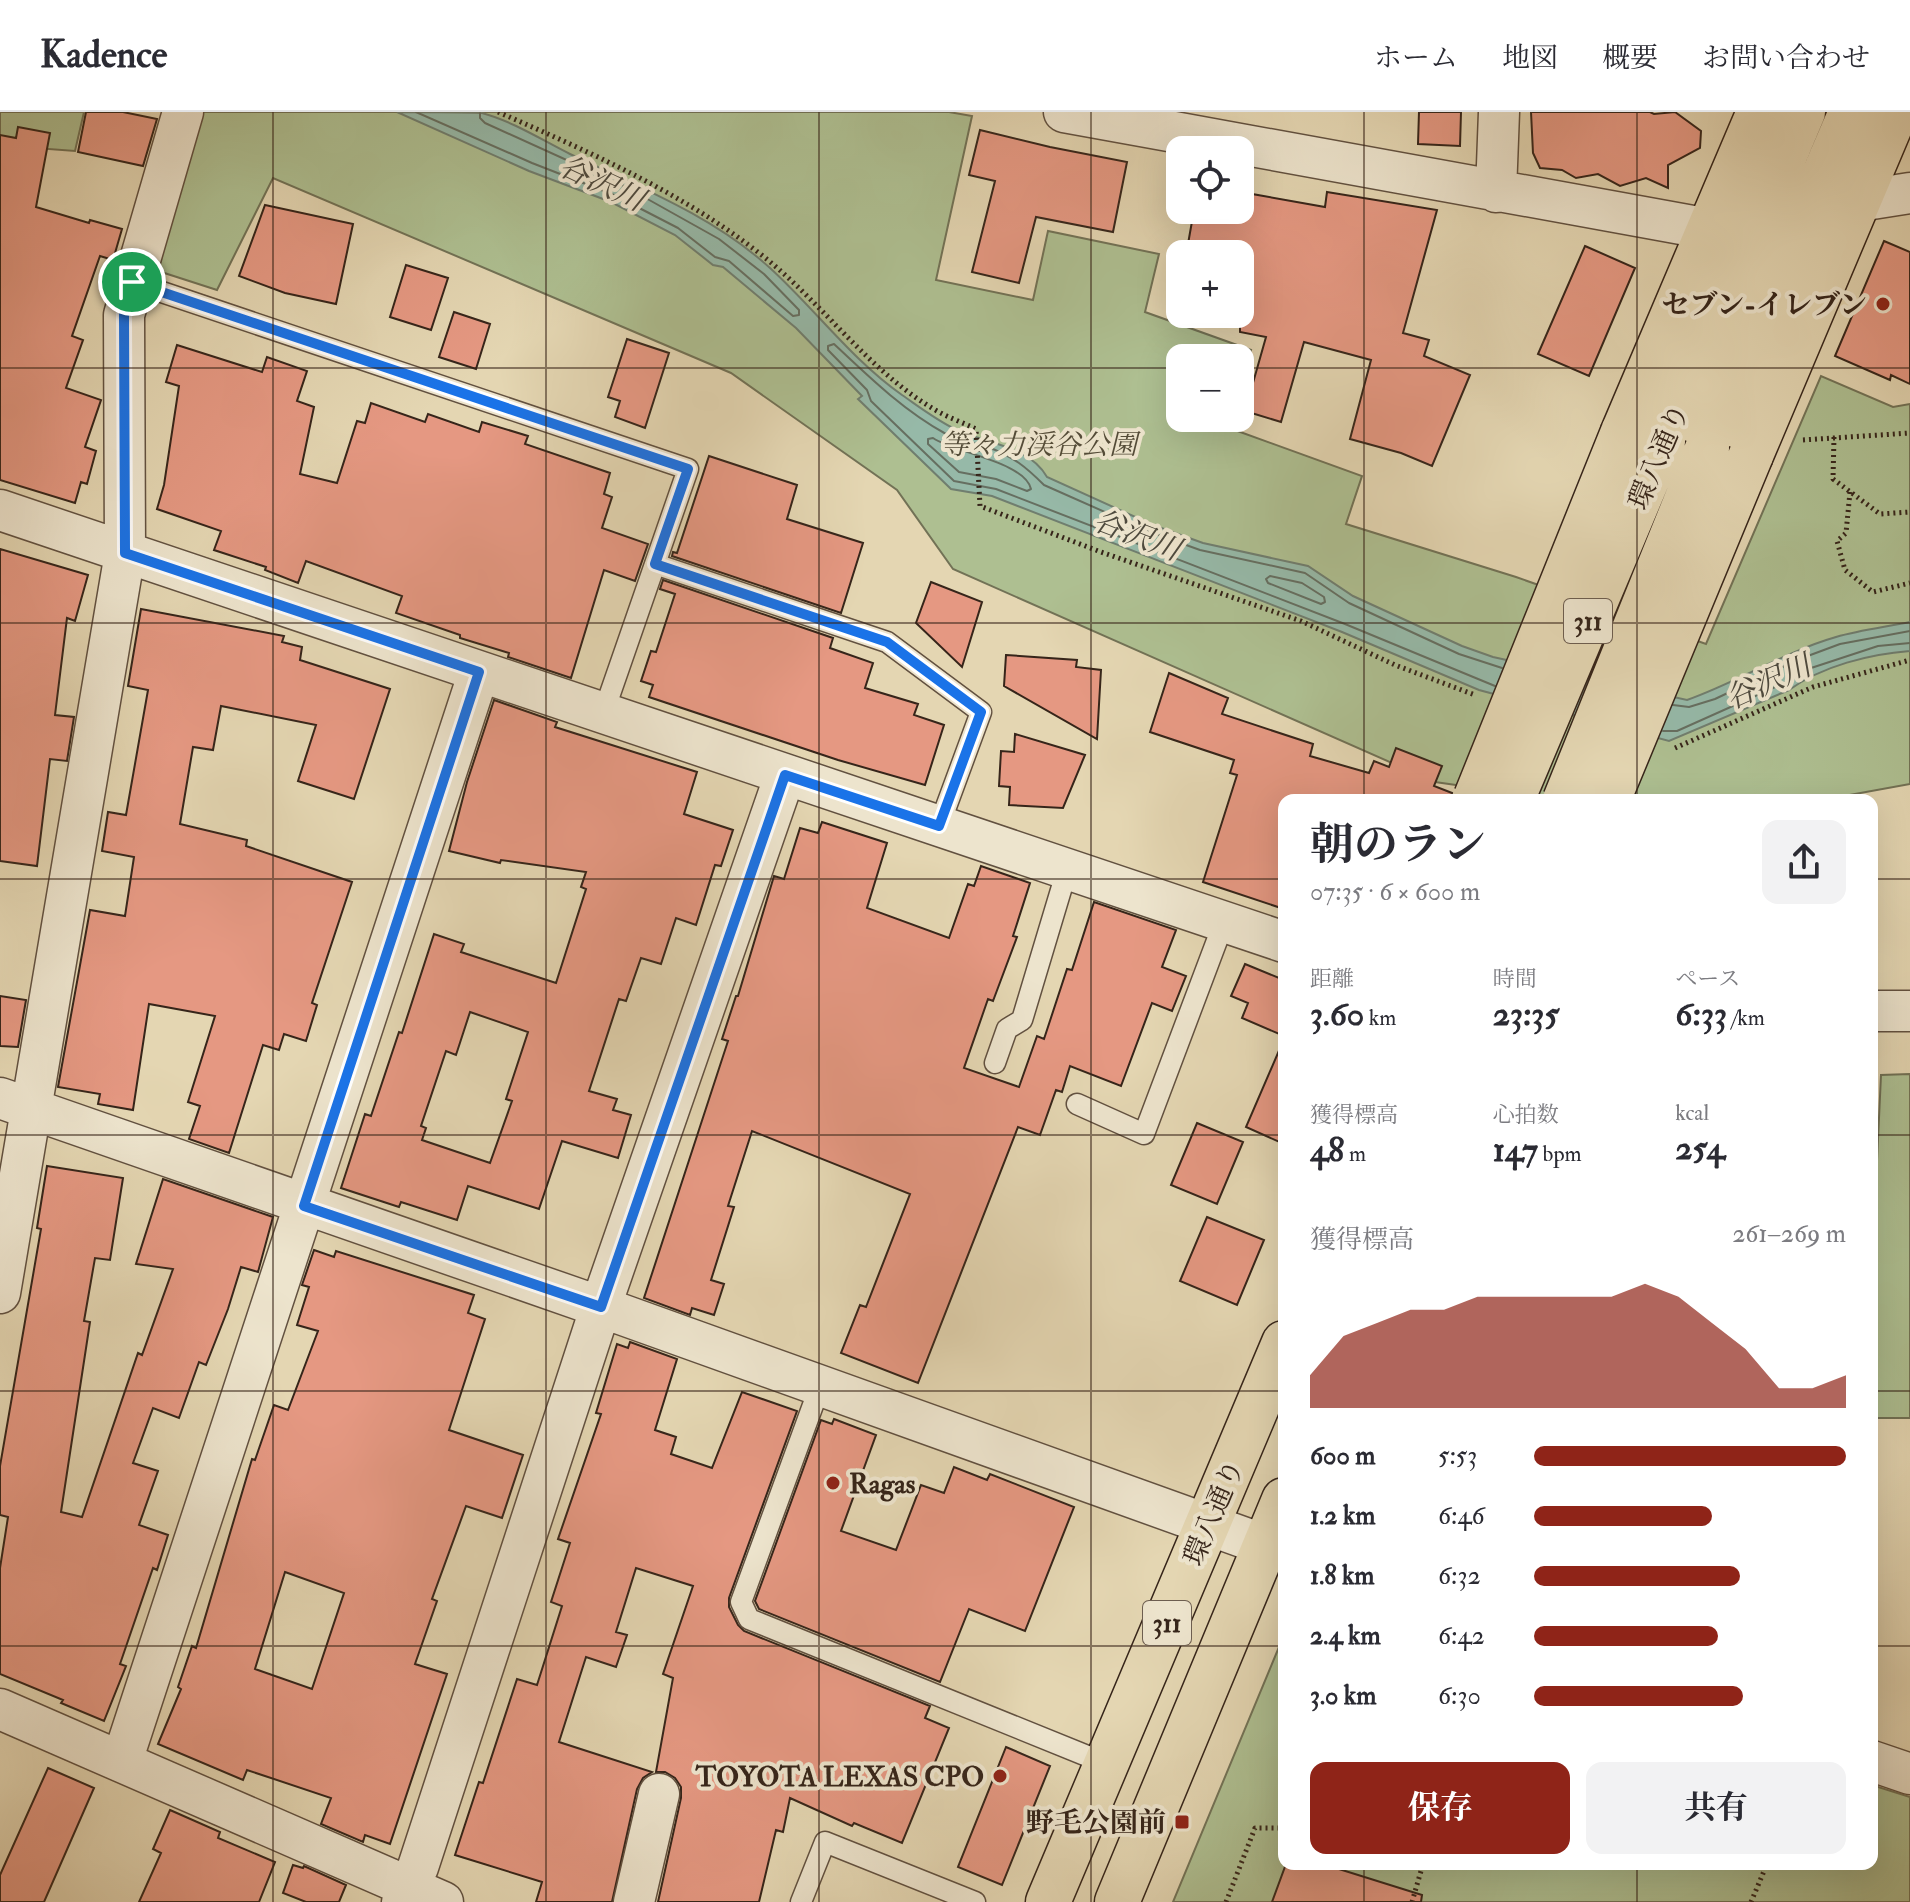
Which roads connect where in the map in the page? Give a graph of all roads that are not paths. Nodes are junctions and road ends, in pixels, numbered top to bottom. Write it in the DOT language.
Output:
graph roads {
  1 [pos="1064,112"];
  2 [pos="1499,112"];
  3 [pos="1759,112"];
  4 [pos="1803,112"];
  5 [pos="1851,112"];
  6 [pos="1896,112"];
  7 [pos="180,123"];
  8 [pos="1496,192"];
  9 [pos="1910,193"];
  10 [pos="1859,201"];
  11 [pos="1709,229"];
  12 [pos="132,282"];
  13 [pos="1643,437"];
  14 [pos="0,510"];
  15 [pos="131,556"];
  16 [pos="655,564"];
  17 [pos="479,672"];
  18 [pos="603,714"];
  19 [pos="785,775"];
  20 [pos="1490,794"];
  21 [pos="1567,794"];
  22 [pos="1610,794"];
  23 [pos="939,826"];
  24 [pos="1067,870"];
  25 [pos="1224,922"];
  26 [pos="1278,940"];
  27 [pos="1878,1011"];
  28 [pos="1910,1011"];
  29 [pos="995,1063"];
  30 [pos="16,1103"];
  31 [pos="1077,1104"];
  32 [pos="304,1206"];
  33 [pos="0,1293"];
  34 [pos="601,1307"];
  35 [pos="1278,1357"];
  36 [pos="820,1386"];
  37 [pos="1208,1524"];
  38 [pos="1274,1548"];
  39 [pos="0,1709"];
  40 [pos="122,1761"];
  41 [pos="1878,1763"];
  42 [pos="1107,1764"];
  43 [pos="1910,1774"];
  44 [pos="659,1794"];
  45 [pos="417,1897"];
  46 [pos="634,1902"];
  47 [pos="801,1902"];
  48 [pos="975,1902"];
  49 [pos="1048,1902"];
  50 [pos="1117,1902"];
  1 -- 8 [label="street"];
  2 -- 8 [label="street"];
  3 -- 11 [label="main road, 311"];
  4 -- 13 [label="main road, 環八通り / 311"];
  5 -- 21 [label="main road, 環八通り / 311, bridge"];
  6 -- 10 [label="main road"];
  7 -- 12 [label="street"];
  8 -- 11 [label="street"];
  9 -- 10 [label="street"];
  10 -- 22 [label="main road, bridge"];
  11 -- 13 [label="main road, 311"];
  12 -- 15 [label="street"];
  12 -- 16 [label="lane"];
  13 -- 20 [label="main road, 環八通り / 311, bridge"];
  14 -- 15 [label="street"];
  15 -- 17 [label="street"];
  15 -- 30 [label="street"];
  16 -- 18 [label="lane"];
  16 -- 23 [label="lane"];
  17 -- 18 [label="street"];
  17 -- 32 [label="street"];
  18 -- 19 [label="street"];
  19 -- 23 [label="street"];
  19 -- 34 [label="street"];
  23 -- 24 [label="street"];
  24 -- 25 [label="street"];
  24 -- 29 [label="lane"];
  25 -- 26 [label="street"];
  25 -- 31 [label="lane"];
  27 -- 28 [label="street"];
  30 -- 32 [label="street"];
  30 -- 33 [label="street"];
  32 -- 34 [label="street"];
  32 -- 40 [label="street"];
  34 -- 36 [label="street"];
  34 -- 45 [label="street"];
  35 -- 37 [label="main road, 環八通り / 311"];
  36 -- 37 [label="street"];
  36 -- 42 [label="lane"];
  37 -- 38 [label="street"];
  37 -- 42 [label="main road, 環八通り / 311"];
  38 -- 50 [label="main road, 311"];
  39 -- 40 [label="street"];
  40 -- 45 [label="street"];
  41 -- 43 [label="street"];
  42 -- 49 [label="main road, 環八通り / 311"];
  44 -- 46 [label="street"];
  47 -- 48 [label="lane"];
}
